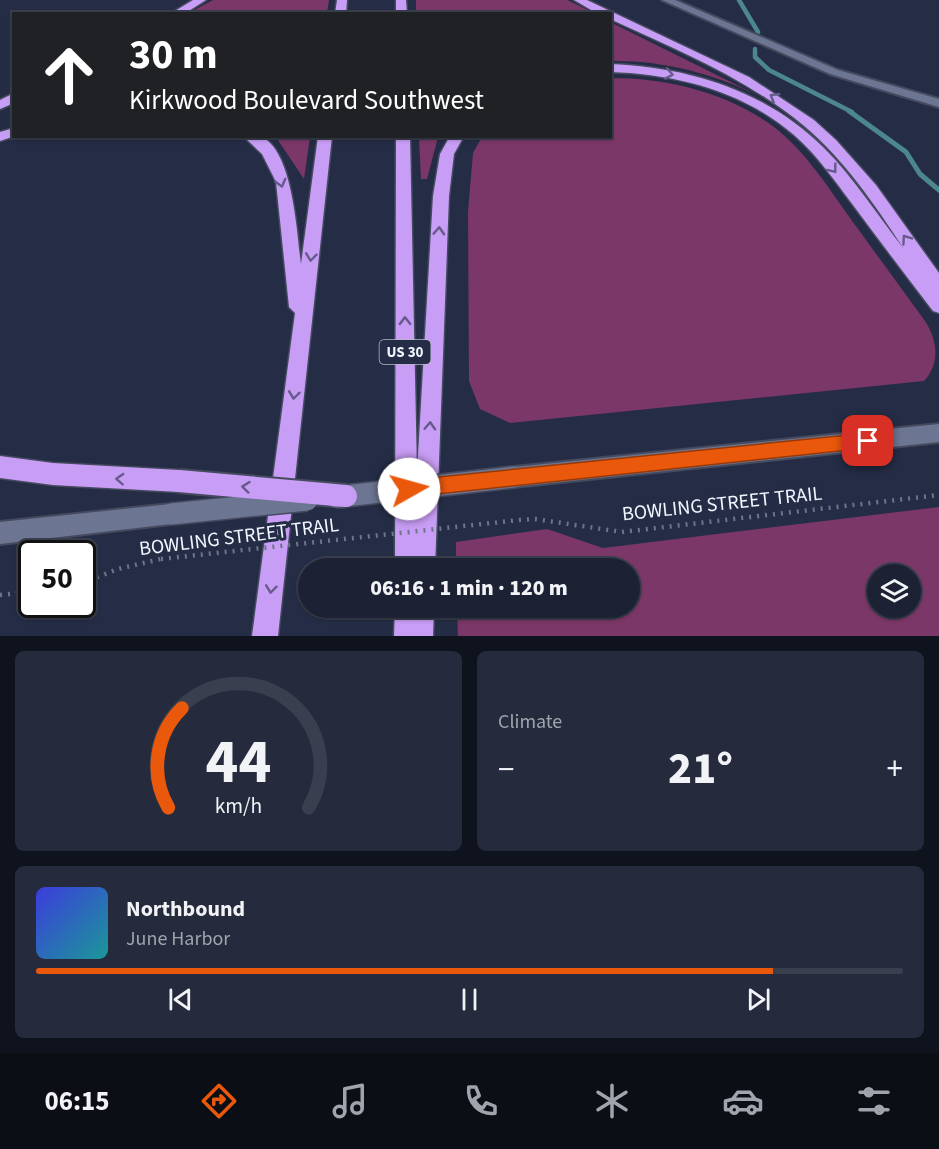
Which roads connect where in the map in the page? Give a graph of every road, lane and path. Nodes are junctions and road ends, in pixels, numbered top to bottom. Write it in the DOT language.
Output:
graph roads {
  1 [pos="201,0"];
  2 [pos="579,0"];
  3 [pos="667,0"];
  4 [pos="179,12"];
  5 [pos="605,12"];
  6 [pos="612,15"];
  7 [pos="612,68"];
  8 [pos="939,103"];
  9 [pos="252,138"];
  10 [pos="325,138"];
  11 [pos="403,138"];
  12 [pos="456,138"];
  13 [pos="939,287"];
  14 [pos="939,306"];
  15 [pos="301,337"];
  16 [pos="939,433"];
  17 [pos="0,467"];
  18 [pos="939,495"];
  19 [pos="346,496"];
  20 [pos="0,533"];
  21 [pos="407,558"];
  22 [pos="423,558"];
  23 [pos="96,578"];
  24 [pos="18,593"];
  25 [pos="0,595"];
  26 [pos="407,618"];
  27 [pos="421,618"];
  28 [pos="265,636"];
  29 [pos="407,636"];
  30 [pos="420,636"];
  1 -- 4 [label="highway"];
  2 -- 5 [label="highway"];
  3 -- 8 [label="main road"];
  13 -- 6 [label="highway, one-way"];
  7 -- 14 [label="highway, one-way"];
  9 -- 15 [label="highway, one-way"];
  10 -- 15 [label="highway, one-way"];
  21 -- 11 [label="highway, US 30, one-way"];
  22 -- 12 [label="highway, one-way"];
  15 -- 28 [label="highway, one-way"];
  16 -- 19 [label="main road, bridge"];
  19 -- 17 [label="highway, one-way, bridge"];
  18 -- 23 [label="path, BOWLING STREET TRAIL, bridge"];
  19 -- 20 [label="main road, bridge"];
  24 -- 25 [label="path"];
  26 -- 29 [label="highway"];
  27 -- 30 [label="highway"];
}
